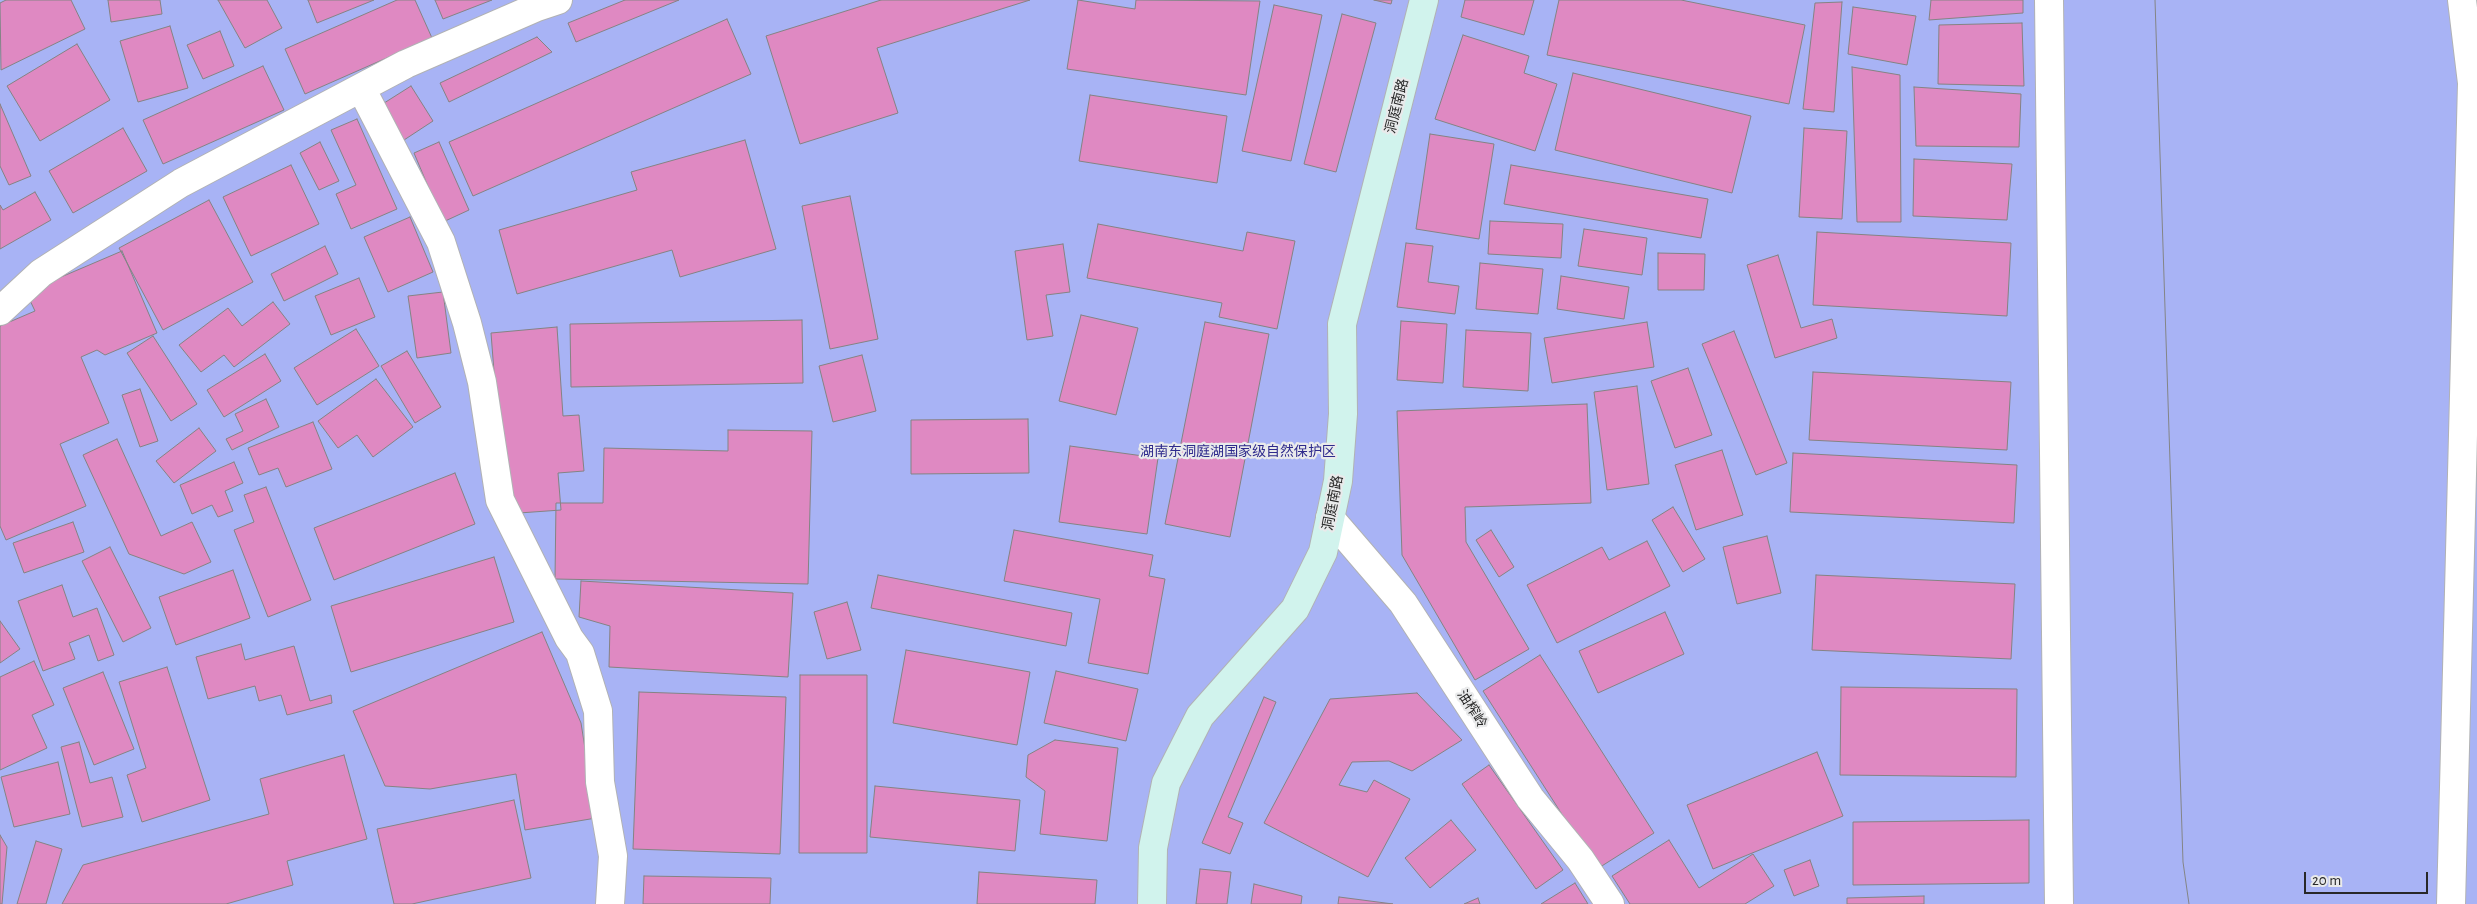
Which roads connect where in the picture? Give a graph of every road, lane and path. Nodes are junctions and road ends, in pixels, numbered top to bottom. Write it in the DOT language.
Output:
graph roads {
  1 [pos="558,0"];
  2 [pos="1424,0"];
  3 [pos="2049,0"];
  4 [pos="2462,0"];
  5 [pos="361,88"];
  6 [pos="0,311"];
  7 [pos="1330,518"];
  8 [pos="610,904"];
  9 [pos="1152,904"];
  10 [pos="1610,904"];
  11 [pos="2059,904"];
  12 [pos="2451,904"];
  1 -- 5 [label="street"];
  2 -- 7 [label="main road, 洞庭南路"];
  3 -- 11 [label="street"];
  4 -- 12 [label="street"];
  5 -- 6 [label="street"];
  5 -- 8 [label="street"];
  7 -- 9 [label="main road, 洞庭南路"];
  7 -- 10 [label="street, 油榨岭"];
}
